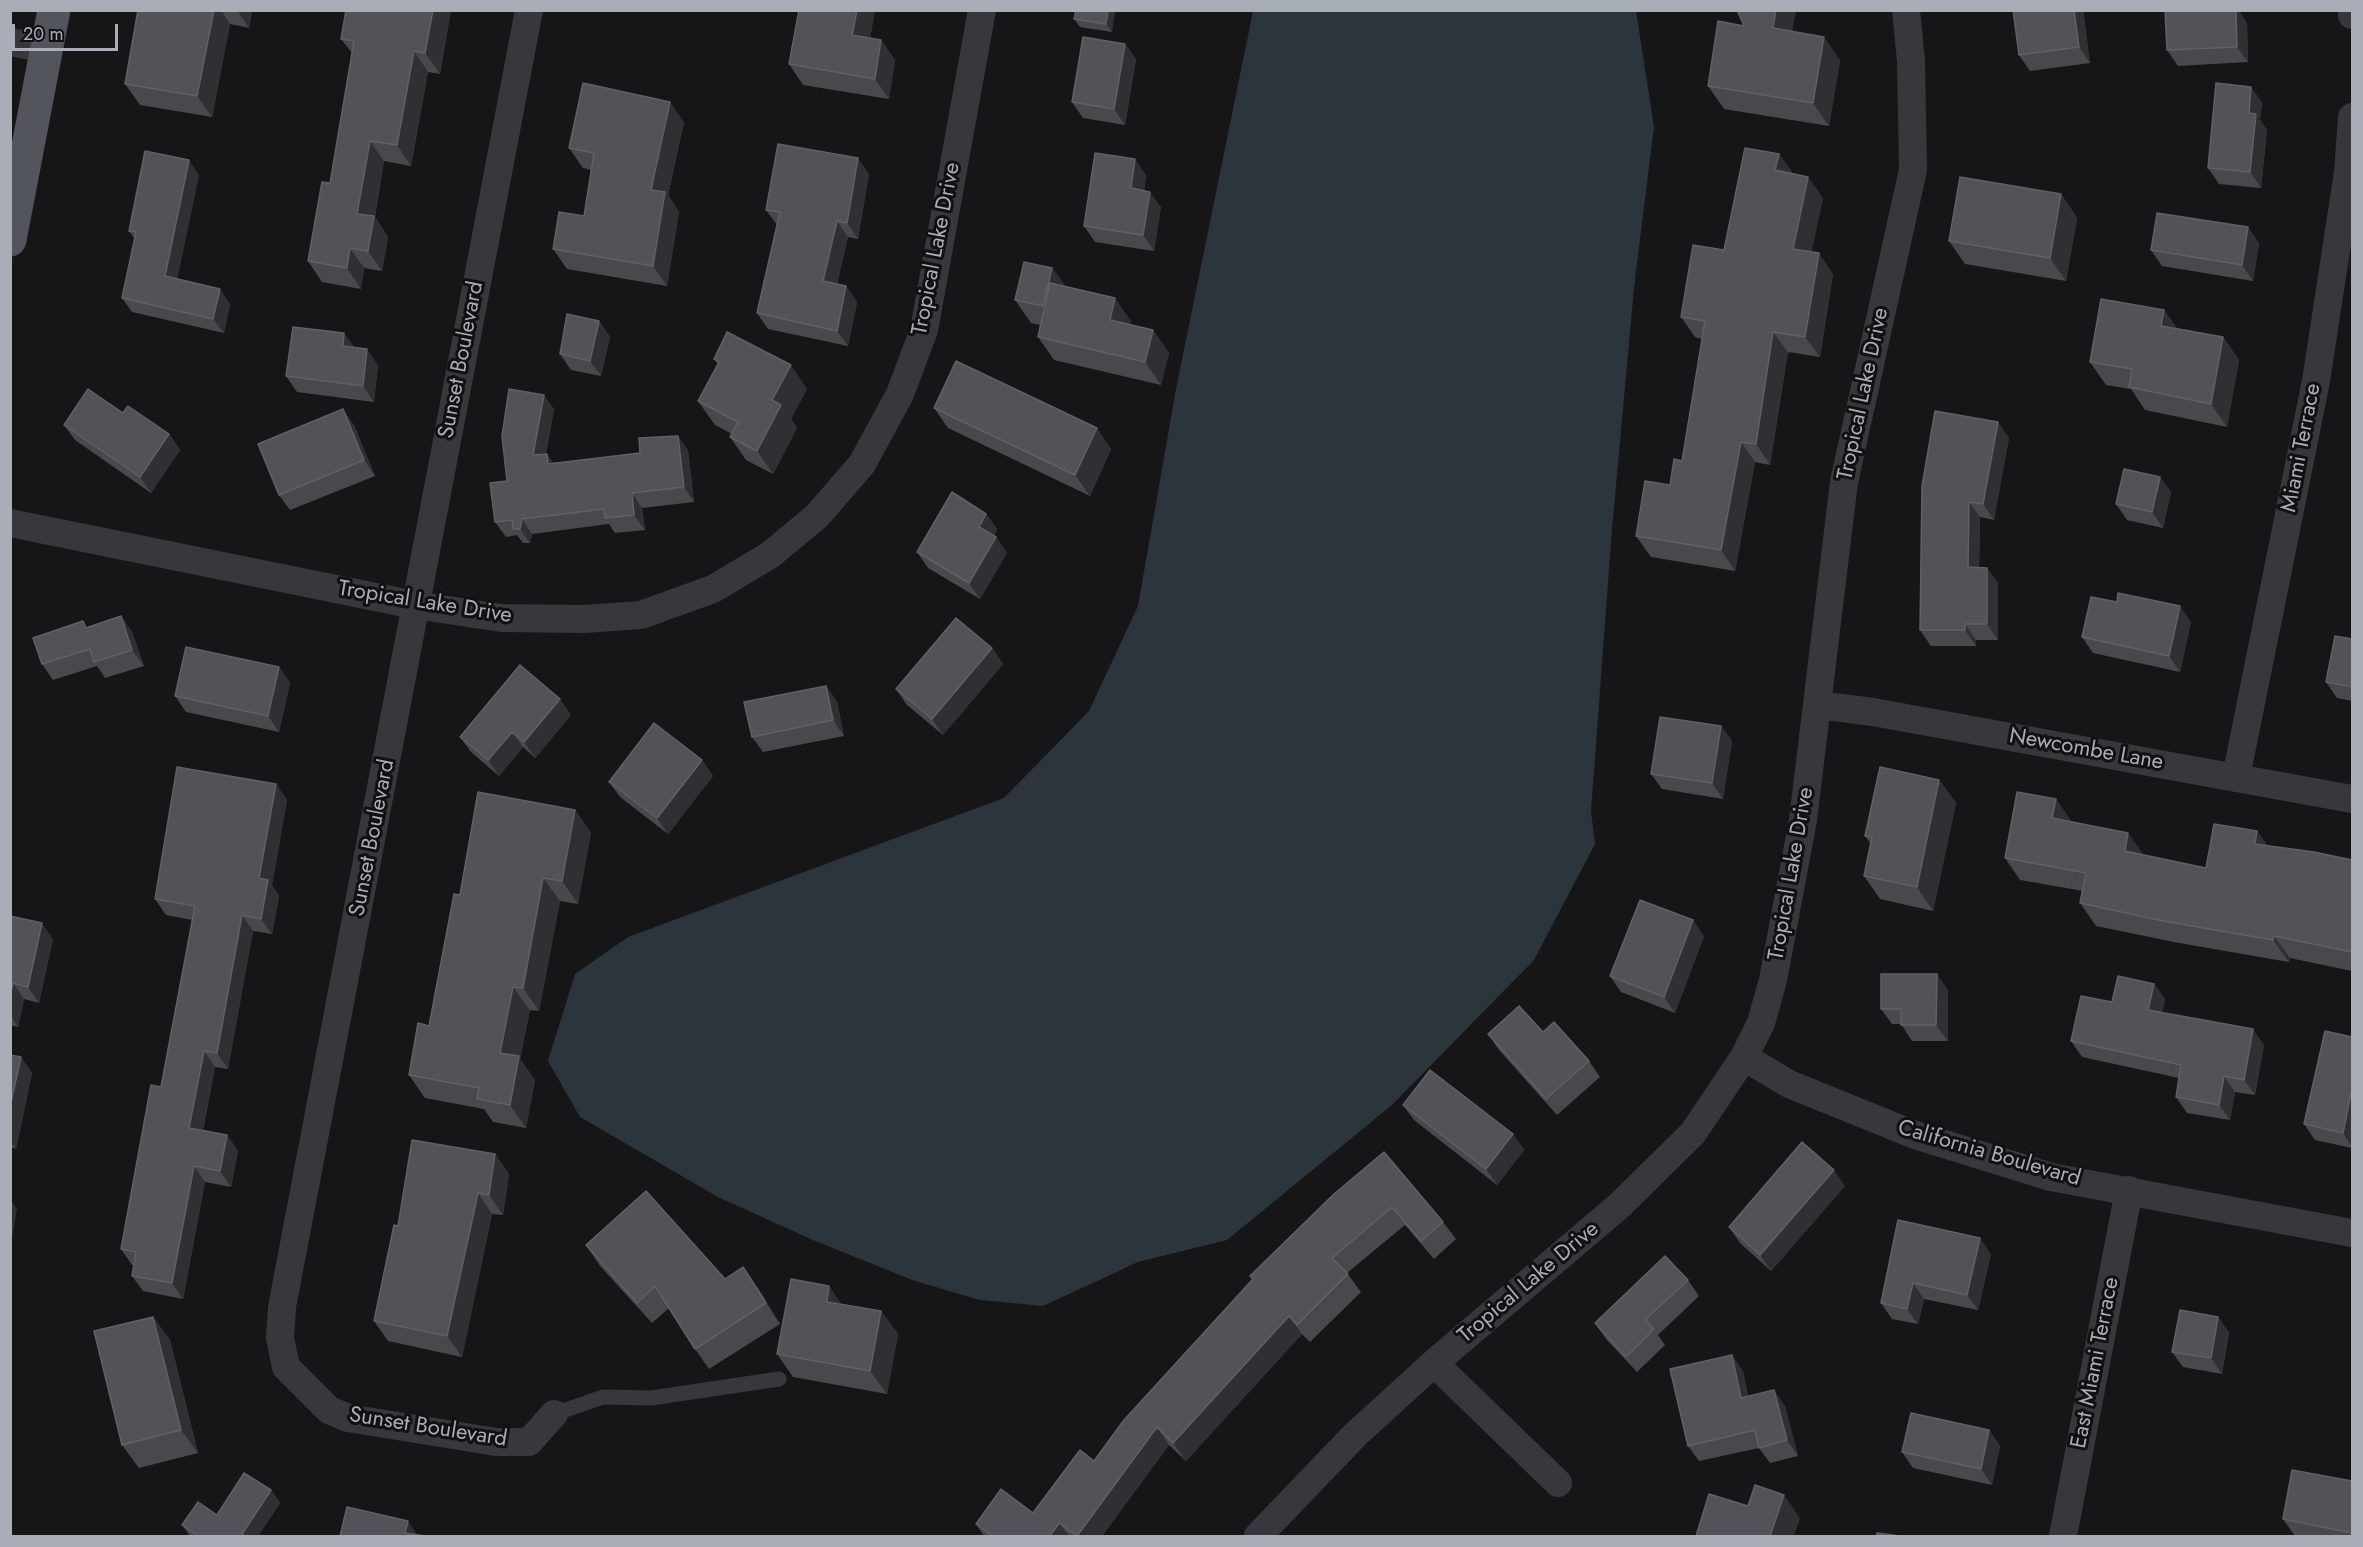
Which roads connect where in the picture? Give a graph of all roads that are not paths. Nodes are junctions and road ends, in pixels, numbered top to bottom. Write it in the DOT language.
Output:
graph roads {
  1 [pos="54,10"];
  2 [pos="529,10"];
  3 [pos="982,10"];
  4 [pos="1906,10"];
  5 [pos="2352,10"];
  6 [pos="2352,15"];
  7 [pos="10,42"];
  8 [pos="47,49"];
  9 [pos="2352,117"];
  10 [pos="10,240"];
  11 [pos="10,523"];
  12 [pos="415,605"];
  13 [pos="1819,705"];
  14 [pos="2236,777"];
  15 [pos="2352,799"];
  16 [pos="1744,1057"];
  17 [pos="2129,1190"];
  18 [pos="2352,1233"];
  19 [pos="1434,1363"];
  20 [pos="779,1379"];
  21 [pos="554,1414"];
  22 [pos="1558,1483"];
  23 [pos="1258,1536"];
  24 [pos="2063,1536"];
  1 -- 8 [label="main road"];
  2 -- 12 [label="street, Sunset Boulevard"];
  3 -- 12 [label="street, Tropical Lake Drive"];
  4 -- 13 [label="street, Tropical Lake Drive"];
  5 -- 6 [label="street"];
  7 -- 8 [label="street"];
  8 -- 10 [label="main road"];
  9 -- 14 [label="street, Miami Terrace"];
  11 -- 12 [label="street, Tropical Lake Drive"];
  12 -- 21 [label="street, Sunset Boulevard"];
  13 -- 14 [label="street, Newcombe Lane"];
  13 -- 16 [label="street, Tropical Lake Drive"];
  14 -- 15 [label="street, Newcombe Lane"];
  16 -- 17 [label="street, California Boulevard"];
  16 -- 19 [label="street, Tropical Lake Drive"];
  17 -- 18 [label="street, California Boulevard"];
  17 -- 24 [label="street, East Miami Terrace"];
  19 -- 22 [label="street"];
  19 -- 23 [label="street, Tropical Lake Drive"];
  20 -- 21 [label="lane"];
}
